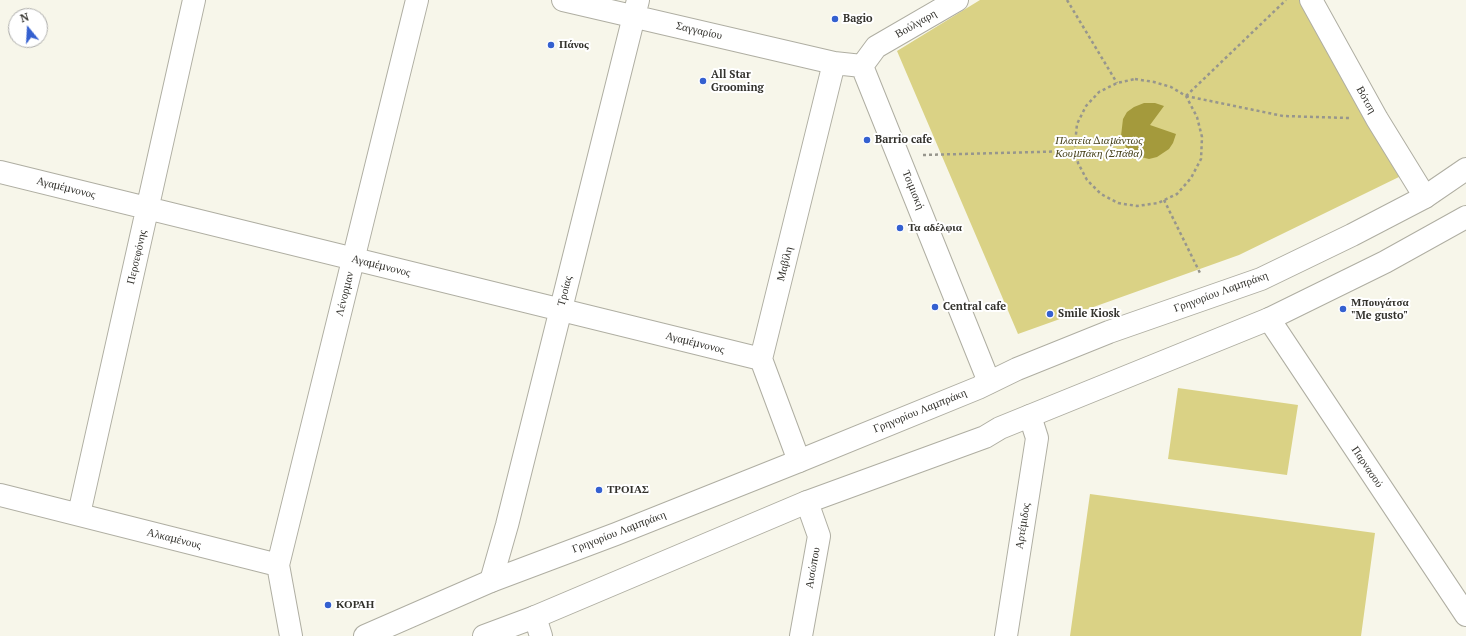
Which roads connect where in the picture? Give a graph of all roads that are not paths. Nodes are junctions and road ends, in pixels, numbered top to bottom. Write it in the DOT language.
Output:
graph roads {
  1 [pos="194,0"];
  2 [pos="417,0"];
  3 [pos="563,0"];
  4 [pos="957,0"];
  5 [pos="1311,0"];
  6 [pos="636,8"];
  7 [pos="834,63"];
  8 [pos="862,66"];
  9 [pos="1466,169"];
  10 [pos="0,172"];
  11 [pos="1425,198"];
  12 [pos="148,208"];
  13 [pos="1466,217"];
  14 [pos="353,259"];
  15 [pos="561,310"];
  16 [pos="1269,319"];
  17 [pos="761,359"];
  18 [pos="989,382"];
  19 [pos="1030,416"];
  20 [pos="799,461"];
  21 [pos="0,495"];
  22 [pos="807,502"];
  23 [pos="79,514"];
  24 [pos="278,565"];
  25 [pos="491,581"];
  26 [pos="1466,615"];
  27 [pos="538,626"];
  28 [pos="291,636"];
  29 [pos="365,636"];
  30 [pos="484,636"];
  31 [pos="801,636"];
  32 [pos="1006,636"];
  1 -- 12 [label="street, Περσεφόνης"];
  2 -- 14 [label="street, Λένορμαν"];
  3 -- 6 [label="street, Σαγγαρίου"];
  4 -- 8 [label="street, Βούλγαρη"];
  5 -- 11 [label="street, Βότση"];
  6 -- 7 [label="street, Σαγγαρίου"];
  6 -- 15 [label="street, Τροίας"];
  7 -- 8 [label="street, Σαγγαρίου"];
  7 -- 17 [label="street, Μαβίλη"];
  8 -- 18 [label="street, Τσιμισκή"];
  9 -- 11 [label="street, Γρηγορίου Λαμπράκη"];
  10 -- 12 [label="street, Αγαμέμνονος"];
  11 -- 18 [label="street, Γρηγορίου Λαμπράκη"];
  12 -- 14 [label="street, Αγαμέμνονος"];
  12 -- 23 [label="street, Περσεφόνης"];
  13 -- 16 [label="street"];
  14 -- 15 [label="street, Αγαμέμνονος"];
  14 -- 24 [label="street, Λένορμαν"];
  15 -- 17 [label="street, Αγαμέμνονος"];
  15 -- 25 [label="street, Τροίας"];
  16 -- 19 [label="street"];
  16 -- 26 [label="street, Παρνασού"];
  17 -- 20 [label="street"];
  18 -- 20 [label="street, Γρηγορίου Λαμπράκη"];
  19 -- 22 [label="street"];
  19 -- 32 [label="street, Αρτέμιδος"];
  20 -- 25 [label="street, Γρηγορίου Λαμπράκη"];
  21 -- 23 [label="street, Αλκαμένους"];
  22 -- 27 [label="street"];
  22 -- 31 [label="street, Αισώπου"];
  23 -- 24 [label="street, Αλκαμένους"];
  24 -- 28 [label="street"];
  25 -- 29 [label="street, Γρηγορίου Λαμπράκη"];
  27 -- 30 [label="street"];
}
